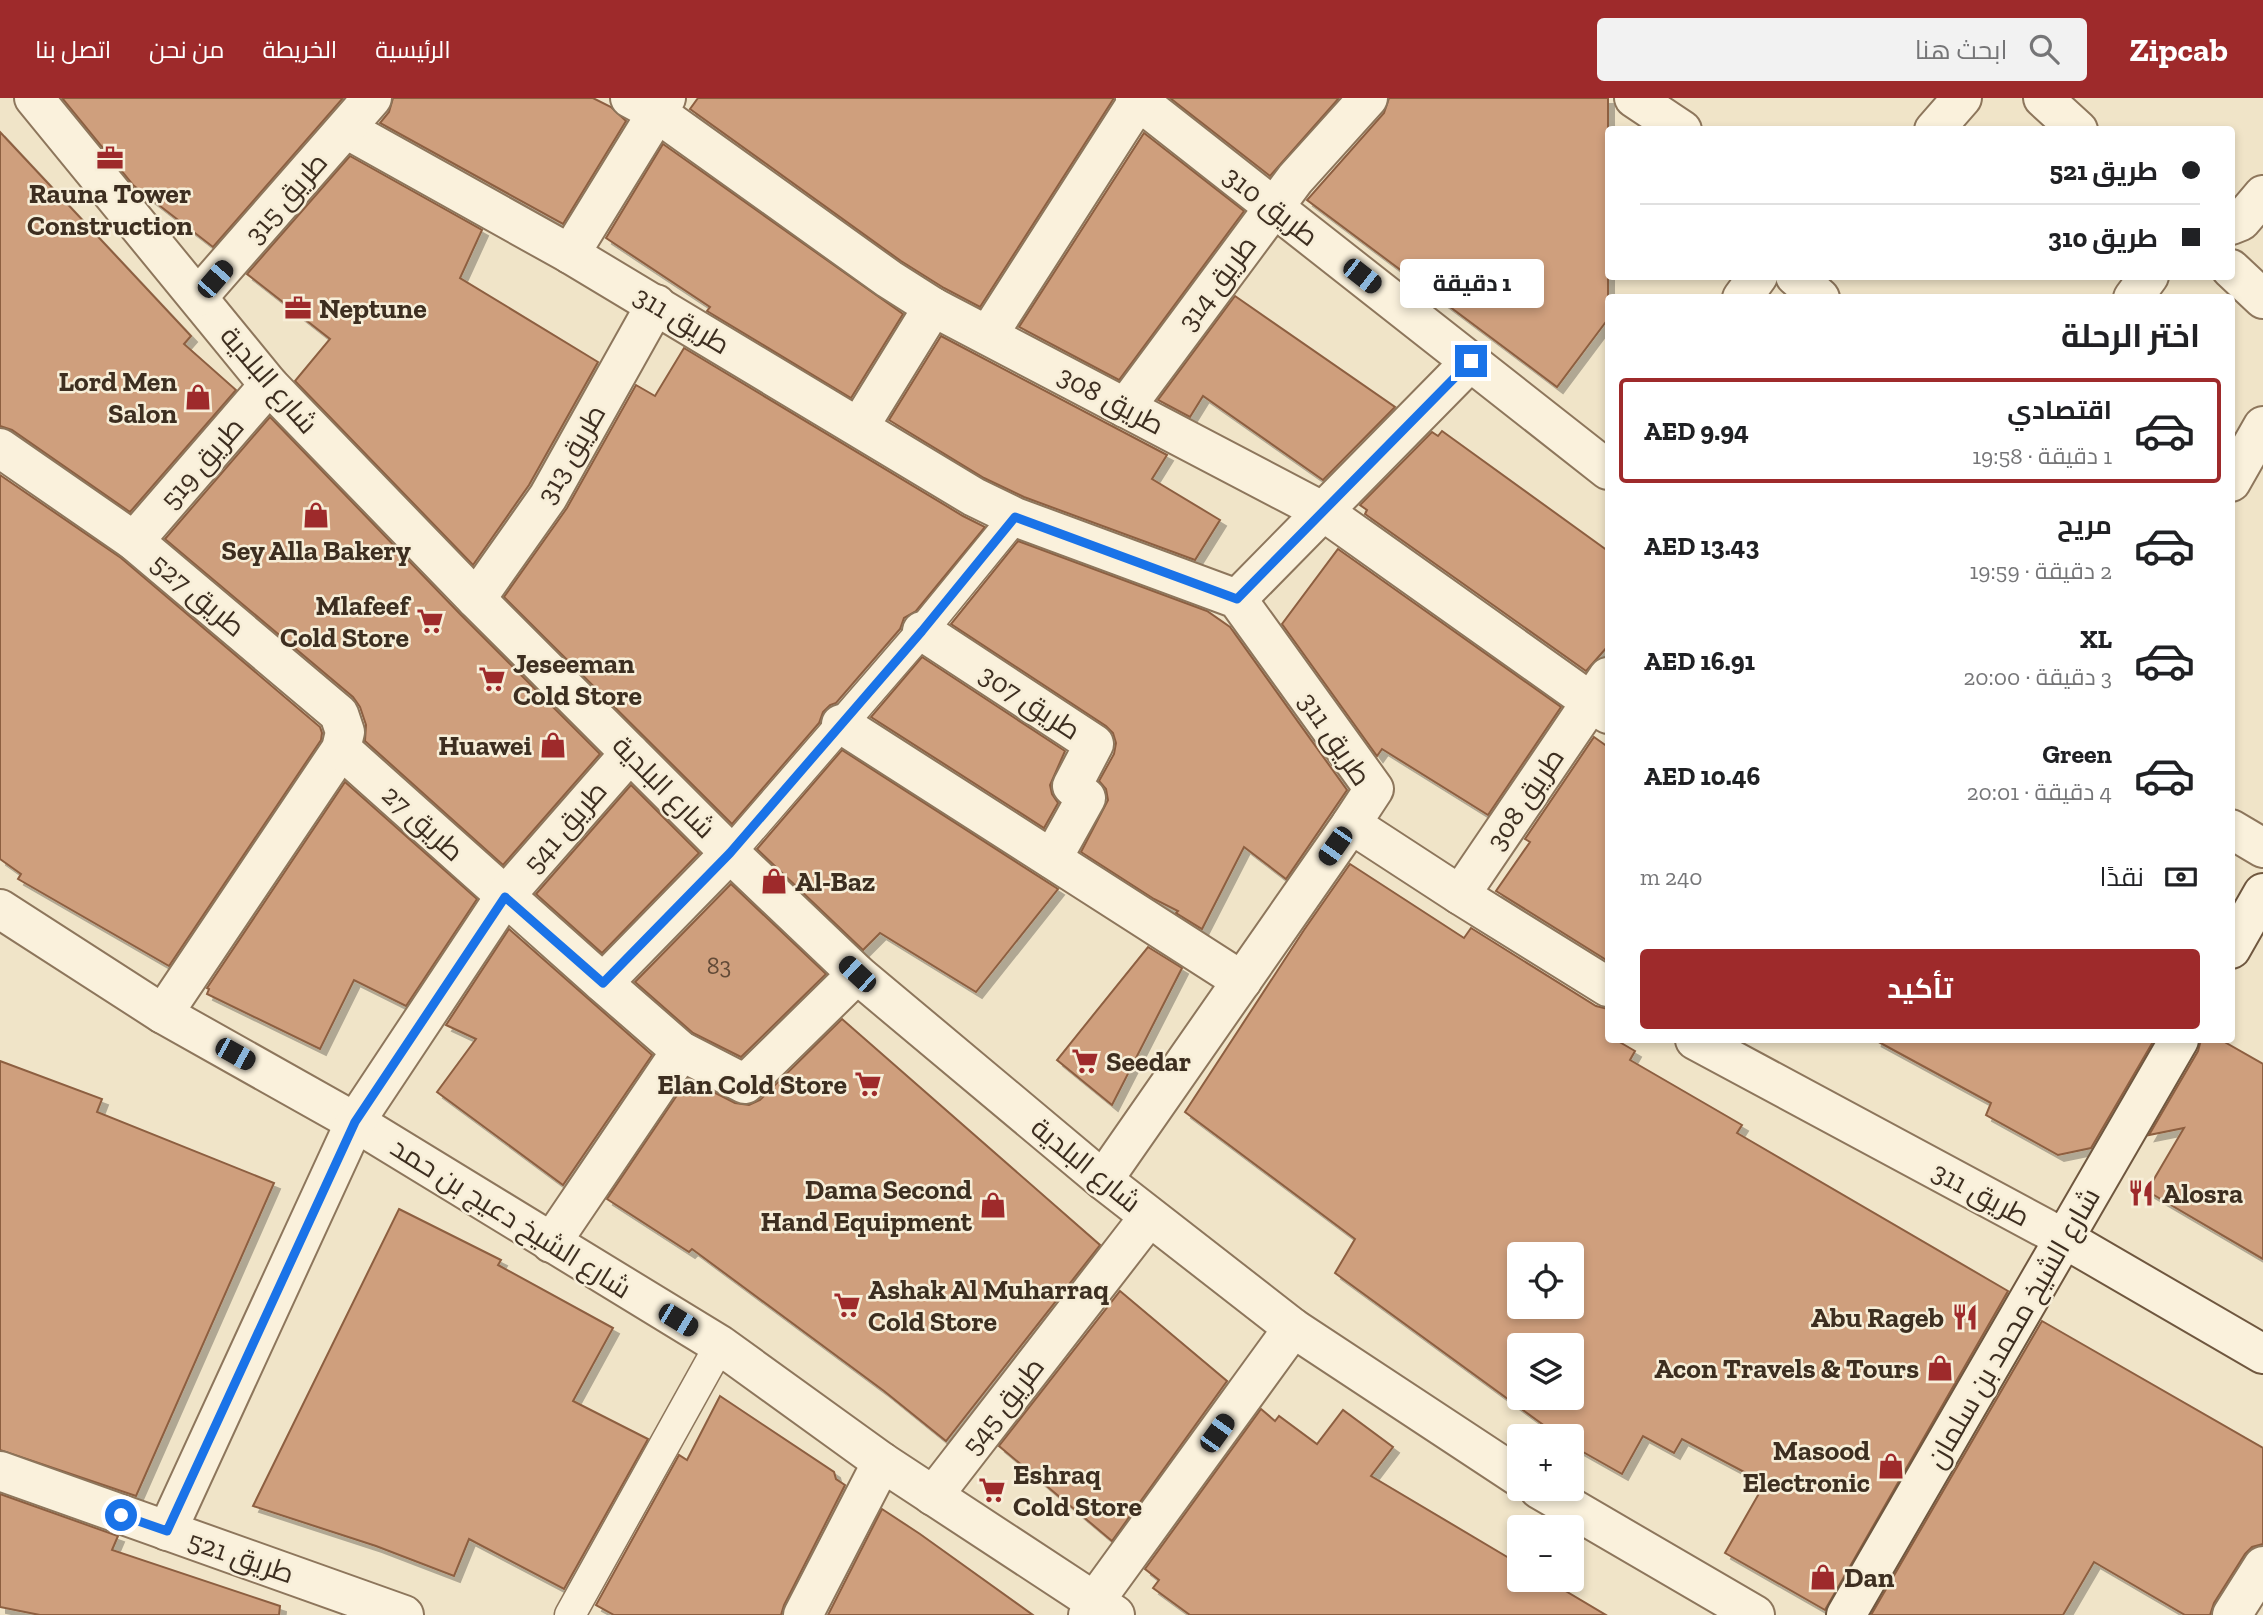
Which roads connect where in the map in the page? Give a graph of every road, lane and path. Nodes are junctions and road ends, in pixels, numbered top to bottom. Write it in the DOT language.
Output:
graph roads {
  1 [pos="34,98"];
  2 [pos="372,98"];
  3 [pos="1368,98"];
  4 [pos="1634,98"];
  5 [pos="1962,98"];
  6 [pos="2043,98"];
  7 [pos="1136,99"];
  8 [pos="651,103"];
  9 [pos="1676,126"];
  10 [pos="1938,126"];
  11 [pos="2074,126"];
  12 [pos="346,129"];
  13 [pos="2263,195"];
  14 [pos="1273,208"];
  15 [pos="2235,223"];
  16 [pos="570,254"];
  17 [pos="2235,273"];
  18 [pos="198,297"];
  19 [pos="2263,299"];
  20 [pos="656,304"];
  21 [pos="933,307"];
  22 [pos="988,335"];
  23 [pos="1471,361"];
  24 [pos="269,385"];
  25 [pos="1125,408"];
  26 [pos="2263,426"];
  27 [pos="859,427"];
  28 [pos="0,448"];
  29 [pos="1605,468"];
  30 [pos="2235,475"];
  31 [pos="1324,512"];
  32 [pos="1015,517"];
  33 [pos="134,541"];
  34 [pos="476,599"];
  35 [pos="1237,599"];
  36 [pos="922,631"];
  37 [pos="1602,698"];
  38 [pos="842,724"];
  39 [pos="341,749"];
  40 [pos="630,753"];
  41 [pos="1351,824"];
  42 [pos="2235,831"];
  43 [pos="2263,848"];
  44 [pos="730,853"];
  45 [pos="1052,859"];
  46 [pos="2263,893"];
  47 [pos="1460,895"];
  48 [pos="505,897"];
  49 [pos="1,915"];
  50 [pos="2235,942"];
  51 [pos="857,974"];
  52 [pos="1242,981"];
  53 [pos="603,983"];
  54 [pos="1605,985"];
  55 [pos="163,1014"];
  56 [pos="1701,1043"];
  57 [pos="2177,1043"];
  58 [pos="681,1051"];
  59 [pos="355,1122"];
  60 [pos="1103,1180"];
  61 [pos="1149,1217"];
  62 [pos="2065,1239"];
  63 [pos="551,1243"];
  64 [pos="1293,1328"];
  65 [pos="720,1345"];
  66 [pos="2263,1354"];
  67 [pos="882,1462"];
  68 [pos="1507,1469"];
  69 [pos="0,1471"];
  70 [pos="933,1496"];
  71 [pos="1560,1501"];
  72 [pos="167,1531"];
  73 [pos="2263,1566"];
  74 [pos="1099,1611"];
  75 [pos="388,1612"];
  76 [pos="570,1615"];
  77 [pos="803,1615"];
  78 [pos="1755,1615"];
  79 [pos="1846,1615"];
  80 [pos="2232,1615"];
  1 -- 18 [label="street, شارع البلدية"];
  2 -- 12 [label="street, طريق 315"];
  3 -- 14 [label="street, طريق 314"];
  4 -- 9 [label="street"];
  5 -- 10 [label="street"];
  6 -- 11 [label="street"];
  7 -- 14 [label="street, طريق 310"];
  7 -- 22 [label="street, طريق 310"];
  8 -- 16 [label="street"];
  8 -- 21 [label="street, طريق 308"];
  12 -- 16 [label="street, طريق 311"];
  12 -- 18 [label="street, طريق 315"];
  13 -- 15 [label="street"];
  14 -- 23 [label="street, طريق 310"];
  14 -- 25 [label="street, طريق 314"];
  16 -- 20 [label="street, طريق 311"];
  17 -- 19 [label="street"];
  18 -- 24 [label="street, شارع البلدية"];
  20 -- 27 [label="street, طريق 311"];
  20 -- 34 [label="street, طريق 313"];
  21 -- 22 [label="street, طريق 308"];
  21 -- 27 [label="street"];
  22 -- 25 [label="street, طريق 308"];
  23 -- 29 [label="street, طريق 310"];
  23 -- 31 [label="street"];
  24 -- 33 [label="street, طريق 519"];
  24 -- 34 [label="street, شارع البلدية"];
  25 -- 31 [label="street, طريق 308"];
  26 -- 30 [label="street"];
  27 -- 32 [label="street, طريق 311"];
  28 -- 33 [label="street, طريق 527"];
  31 -- 35 [label="street"];
  31 -- 37 [label="street, طريق 308"];
  32 -- 35 [label="street, طريق 311"];
  32 -- 36 [label="lane"];
  33 -- 39 [label="street, طريق 527"];
  34 -- 40 [label="street, شارع البلدية"];
  35 -- 41 [label="street, طريق 311"];
  36 -- 38 [label="lane"];
  36 -- 45 [label="street, طريق 307"];
  37 -- 47 [label="street, طريق 308"];
  38 -- 44 [label="lane"];
  38 -- 45 [label="street"];
  39 -- 48 [label="street, طريق 27"];
  39 -- 55 [label="street"];
  40 -- 44 [label="street, شارع البلدية"];
  40 -- 48 [label="street, طريق 541"];
  41 -- 47 [label="street, طريق 311"];
  41 -- 52 [label="street"];
  42 -- 43 [label="street"];
  44 -- 51 [label="street, شارع البلدية"];
  44 -- 53 [label="street"];
  45 -- 52 [label="street"];
  46 -- 50 [label="street"];
  47 -- 54 [label="street, طريق 311"];
  48 -- 53 [label="street"];
  48 -- 59 [label="street, طريق 541"];
  49 -- 55 [label="street, شارع الشيخ دعيج بن حمد"];
  51 -- 58 [label="street"];
  51 -- 60 [label="street, شارع البلدية"];
  52 -- 60 [label="street"];
  53 -- 58 [label="street"];
  55 -- 59 [label="street, شارع الشيخ دعيج بن حمد"];
  56 -- 62 [label="street, طريق 311"];
  57 -- 62 [label="street, شارع الشيخ محمد بن سلمان"];
  58 -- 63 [label="street"];
  59 -- 63 [label="street, شارع الشيخ دعيج بن حمد"];
  59 -- 72 [label="street, طريق 541"];
  60 -- 61 [label="street, شارع البلدية"];
  61 -- 64 [label="street, شارع البلدية"];
  61 -- 70 [label="street, طريق 545"];
  62 -- 66 [label="street, طريق 311"];
  62 -- 79 [label="street, شارع الشيخ محمد بن سلمان"];
  63 -- 65 [label="street, شارع الشيخ دعيج بن حمد"];
  64 -- 68 [label="street, شارع البلدية"];
  64 -- 74 [label="street"];
  65 -- 67 [label="street, شارع الشيخ دعيج بن حمد"];
  65 -- 76 [label="lane"];
  67 -- 70 [label="street, شارع الشيخ دعيج بن حمد"];
  67 -- 77 [label="street"];
  69 -- 72 [label="street, طريق 521"];
  70 -- 74 [label="street, شارع الشيخ دعيج بن حمد"];
  71 -- 78 [label="street"];
  72 -- 75 [label="street, طريق 521"];
  73 -- 80 [label="street"];
}
